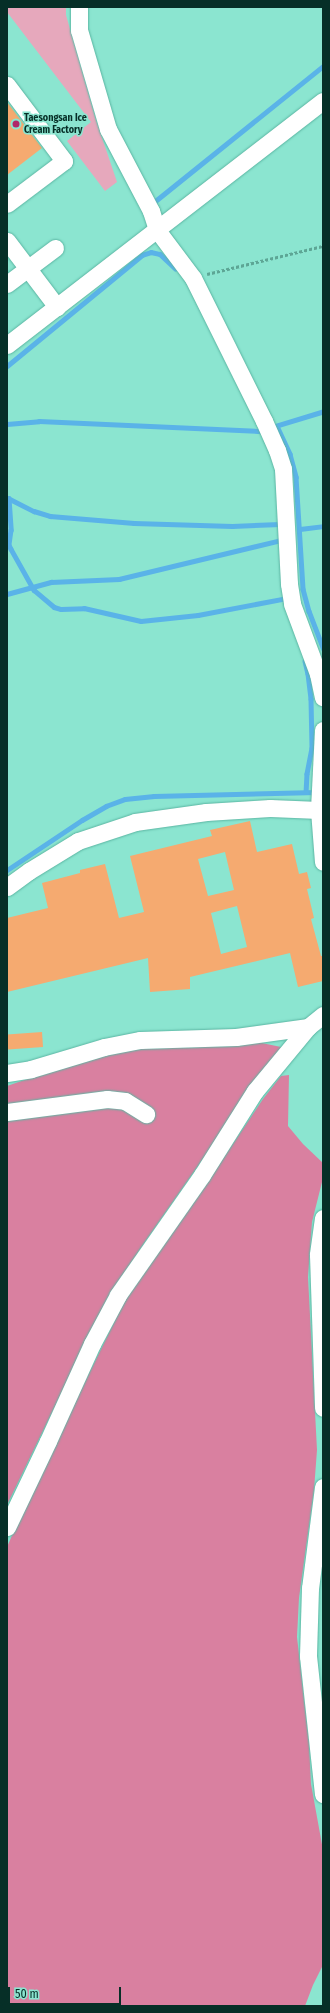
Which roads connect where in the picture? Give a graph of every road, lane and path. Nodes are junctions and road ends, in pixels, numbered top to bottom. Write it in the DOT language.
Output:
graph roads {
  1 [pos="79,7"];
  2 [pos="7,85"];
  3 [pos="323,101"];
  4 [pos="7,204"];
  5 [pos="157,230"];
  6 [pos="7,241"];
  7 [pos="323,246"];
  8 [pos="55,248"];
  9 [pos="28,268"];
  10 [pos="193,278"];
  11 [pos="7,284"];
  12 [pos="57,307"];
  13 [pos="7,345"];
  14 [pos="323,698"];
  15 [pos="323,730"];
  16 [pos="320,799"];
  17 [pos="323,862"];
  18 [pos="7,887"];
  19 [pos="323,1015"];
  20 [pos="308,1027"];
  21 [pos="7,1073"];
  22 [pos="7,1112"];
  23 [pos="146,1114"];
  24 [pos="323,1218"];
  25 [pos="323,1408"];
  26 [pos="323,1488"];
  27 [pos="7,1527"];
  28 [pos="323,1794"];
  1 -- 5 [label="street"];
  2 -- 4 [label="street"];
  3 -- 5 [label="street"];
  5 -- 10 [label="street"];
  5 -- 12 [label="street"];
  6 -- 9 [label="street"];
  7 -- 10 [label="path"];
  8 -- 9 [label="street"];
  9 -- 11 [label="street"];
  9 -- 12 [label="street"];
  10 -- 14 [label="street"];
  12 -- 13 [label="street"];
  15 -- 16 [label="street"];
  16 -- 17 [label="street"];
  16 -- 18 [label="street"];
  19 -- 20 [label="street"];
  20 -- 21 [label="street"];
  20 -- 27 [label="street"];
  22 -- 23 [label="street"];
  24 -- 25 [label="street"];
  26 -- 28 [label="street"];
}
